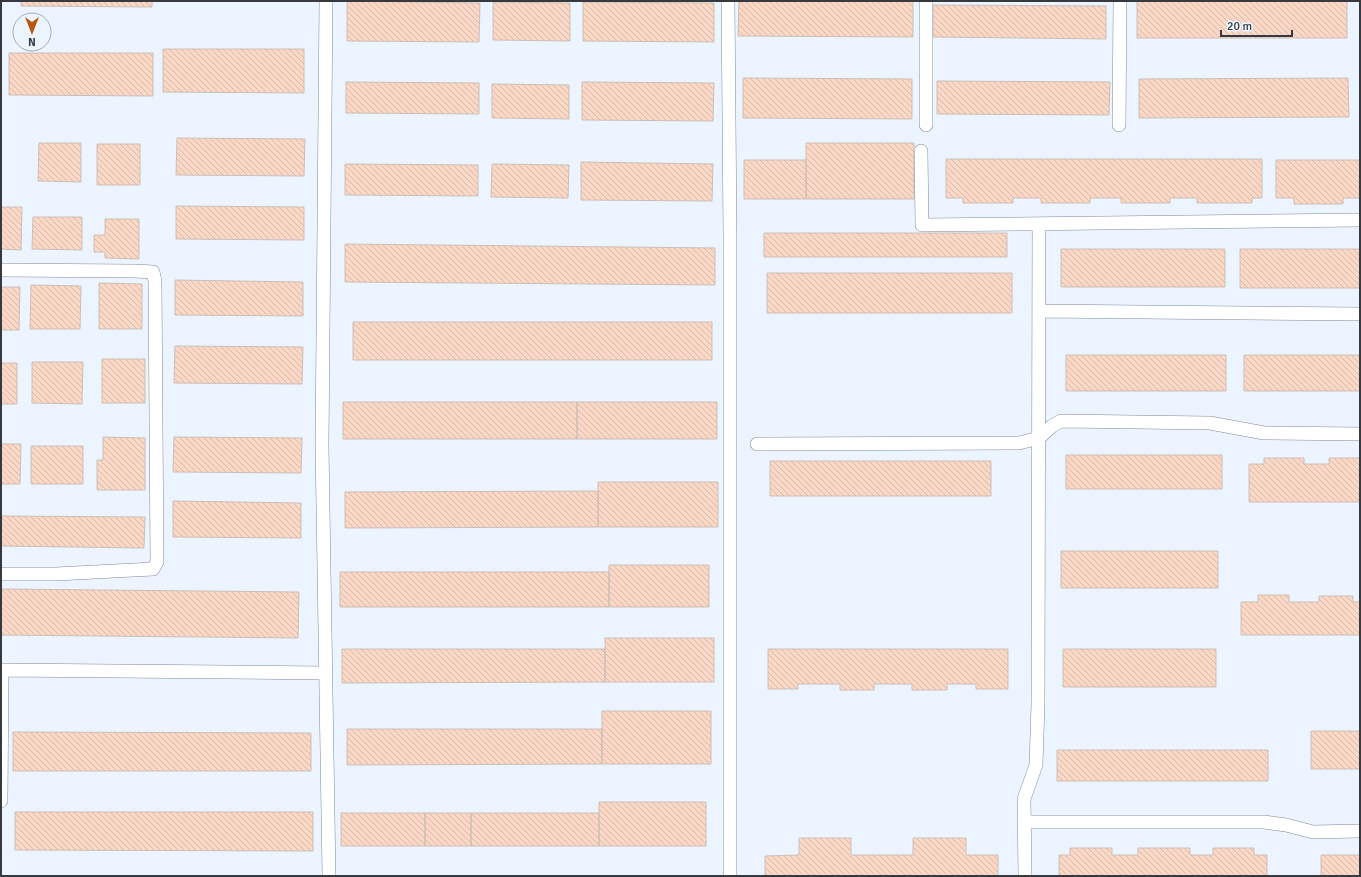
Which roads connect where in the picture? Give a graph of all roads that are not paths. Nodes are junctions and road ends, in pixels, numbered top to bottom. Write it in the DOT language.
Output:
graph roads {
  1 [pos="326,1"];
  2 [pos="728,1"];
  3 [pos="926,1"];
  4 [pos="1120,1"];
  5 [pos="926,125"];
  6 [pos="1119,125"];
  7 [pos="921,151"];
  8 [pos="1360,220"];
  9 [pos="1040,224"];
  10 [pos="1,270"];
  11 [pos="1040,311"];
  12 [pos="1360,314"];
  13 [pos="1360,434"];
  14 [pos="1039,438"];
  15 [pos="757,444"];
  16 [pos="1,574"];
  17 [pos="325,673"];
  18 [pos="1,801"];
  19 [pos="1024,822"];
  20 [pos="1360,831"];
  21 [pos="328,876"];
  22 [pos="730,876"];
  23 [pos="1025,876"];
  1 -- 17 [label="lane"];
  2 -- 22 [label="lane"];
  3 -- 5 [label="lane"];
  4 -- 6 [label="lane"];
  7 -- 9 [label="lane"];
  8 -- 9 [label="lane"];
  9 -- 11 [label="lane"];
  10 -- 16 [label="lane"];
  11 -- 12 [label="lane"];
  11 -- 14 [label="lane"];
  13 -- 14 [label="lane"];
  14 -- 15 [label="lane"];
  14 -- 19 [label="lane"];
  17 -- 18 [label="lane"];
  17 -- 21 [label="lane"];
  19 -- 20 [label="lane"];
  19 -- 23 [label="lane"];
}
